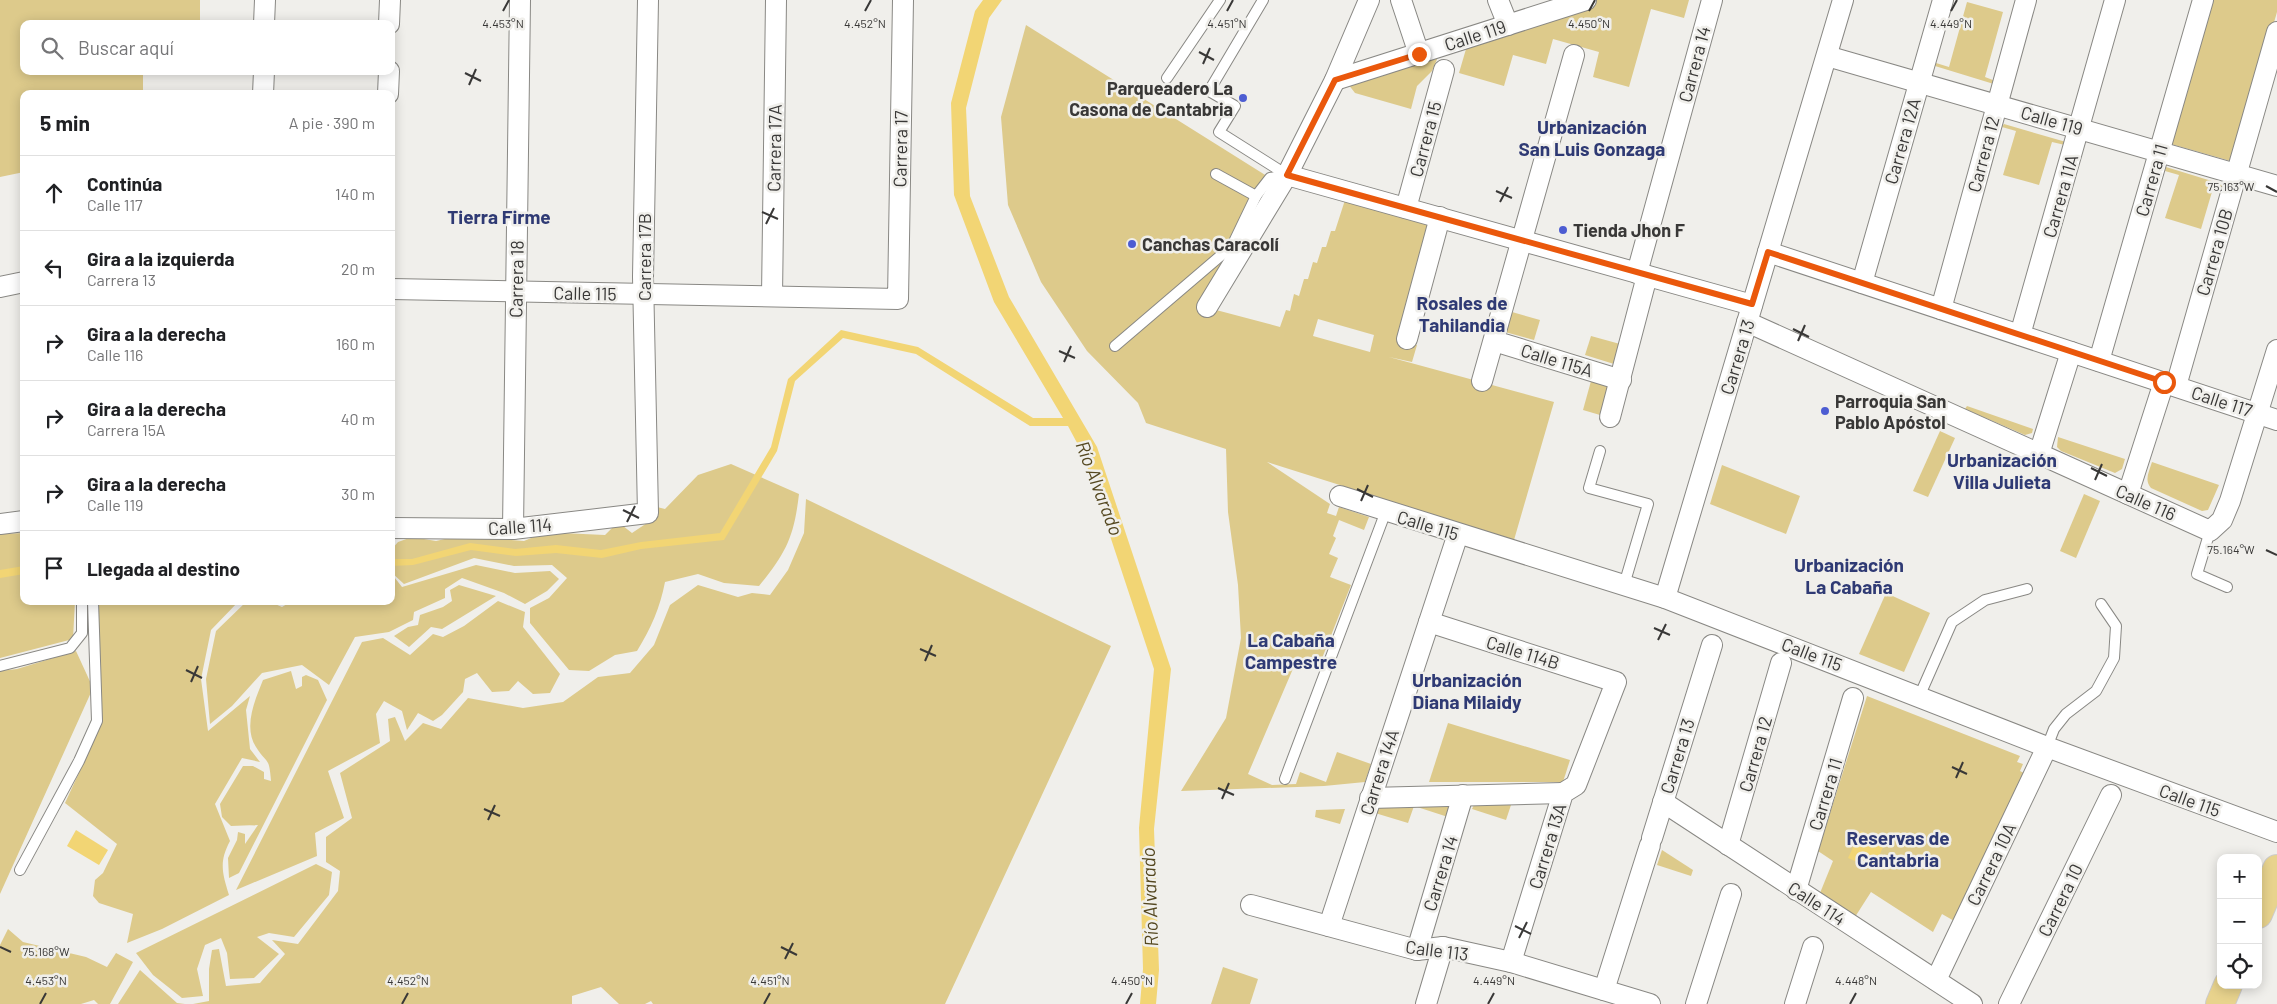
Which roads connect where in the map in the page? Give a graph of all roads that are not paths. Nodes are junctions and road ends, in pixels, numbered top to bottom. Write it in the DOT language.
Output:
graph roads {
  1 [pos="265,0"];
  2 [pos="390,0"];
  3 [pos="520,0"];
  4 [pos="648,0"];
  5 [pos="776,0"];
  6 [pos="902,0"];
  7 [pos="1220,0"];
  8 [pos="1263,0"];
  9 [pos="1369,0"];
  10 [pos="1402,0"];
  11 [pos="1498,0"];
  12 [pos="1712,0"];
  13 [pos="1843,0"];
  14 [pos="1943,0"];
  15 [pos="2026,0"];
  16 [pos="2115,0"];
  17 [pos="2203,0"];
  18 [pos="1576,2"];
  19 [pos="264,20"];
  20 [pos="389,20"];
  21 [pos="1508,25"];
  22 [pos="2277,32"];
  23 [pos="1419,54"];
  24 [pos="1574,55"];
  25 [pos="1827,56"];
  26 [pos="1444,70"];
  27 [pos="264,75"];
  28 [pos="389,75"];
  29 [pos="1168,78"];
  30 [pos="1335,80"];
  31 [pos="1920,81"];
  32 [pos="264,90"];
  33 [pos="388,90"];
  34 [pos="1997,104"];
  35 [pos="2079,128"];
  36 [pos="2159,152"];
  37 [pos="1216,174"];
  38 [pos="2236,174"];
  39 [pos="1287,175"];
  40 [pos="2277,186"];
  41 [pos="1256,196"];
  42 [pos="1406,208"];
  43 [pos="1440,217"];
  44 [pos="1522,241"];
  45 [pos="1768,252"];
  46 [pos="1642,274"];
  47 [pos="20,283"];
  48 [pos="1862,283"];
  49 [pos="0,287"];
  50 [pos="395,289"];
  51 [pos="516,292"];
  52 [pos="644,294"];
  53 [pos="772,296"];
  54 [pos="898,299"];
  55 [pos="1207,307"];
  56 [pos="1941,309"];
  57 [pos="1750,313"];
  58 [pos="2020,335"];
  59 [pos="1407,339"];
  60 [pos="1494,341"];
  61 [pos="1114,346"];
  62 [pos="2277,350"];
  63 [pos="2071,352"];
  64 [pos="2099,361"];
  65 [pos="1621,380"];
  66 [pos="1482,381"];
  67 [pos="2170,384"];
  68 [pos="1610,417"];
  69 [pos="2268,417"];
  70 [pos="1600,451"];
  71 [pos="2039,454"];
  72 [pos="2128,494"];
  73 [pos="1340,496"];
  74 [pos="1386,512"];
  75 [pos="648,513"];
  76 [pos="20,522"];
  77 [pos="0,524"];
  78 [pos="395,528"];
  79 [pos="513,529"];
  80 [pos="2210,531"];
  81 [pos="1458,534"];
  82 [pos="1624,585"];
  83 [pos="2227,587"];
  84 [pos="2027,590"];
  85 [pos="1665,598"];
  86 [pos="2101,604"];
  87 [pos="82,605"];
  88 [pos="93,605"];
  89 [pos="1429,622"];
  90 [pos="1712,645"];
  91 [pos="1781,663"];
  92 [pos="0,666"];
  93 [pos="1616,682"];
  94 [pos="1919,697"];
  95 [pos="1854,698"];
  96 [pos="2047,747"];
  97 [pos="1285,779"];
  98 [pos="1563,793"];
  99 [pos="2111,795"];
  100 [pos="1463,796"];
  101 [pos="1370,798"];
  102 [pos="1663,802"];
  103 [pos="2277,832"];
  104 [pos="1728,845"];
  105 [pos="2277,869"];
  106 [pos="20,870"];
  107 [pos="1796,890"];
  108 [pos="1731,894"];
  109 [pos="1252,905"];
  110 [pos="2262,905"];
  111 [pos="1329,926"];
  112 [pos="1443,947"];
  113 [pos="1813,947"];
  114 [pos="1416,950"];
  115 [pos="1511,962"];
  116 [pos="1936,980"];
  117 [pos="2226,989"];
  118 [pos="1604,990"];
  119 [pos="1426,1004"];
  120 [pos="1647,1004"];
  121 [pos="1696,1004"];
  122 [pos="1795,1004"];
  123 [pos="1972,1004"];
  124 [pos="2009,1004"];
  125 [pos="2220,1004"];
  1 -- 19 [label="street"];
  2 -- 20 [label="street"];
  3 -- 51 [label="street, Carrera 18"];
  4 -- 52 [label="street, Carrera 17B"];
  5 -- 53 [label="street, Carrera 17A"];
  6 -- 54 [label="street, Carrera 17"];
  7 -- 29 [label="lane"];
  8 -- 39 [label="lane"];
  9 -- 30 [label="street"];
  10 -- 23 [label="street"];
  11 -- 21 [label="street"];
  12 -- 46 [label="street, Carrera 14"];
  13 -- 25 [label="street, Carrera 13"];
  14 -- 31 [label="street, Carrera 12A"];
  15 -- 34 [label="street, Carrera 12"];
  16 -- 35 [label="street, Carrera 11A"];
  17 -- 36 [label="street, Carrera 11"];
  18 -- 21 [label="street, Calle 119"];
  21 -- 23 [label="street, Calle 119"];
  22 -- 38 [label="street, Carrera 10B"];
  23 -- 30 [label="street, Calle 119"];
  24 -- 44 [label="street"];
  25 -- 31 [label="street, Calle 119"];
  25 -- 45 [label="street, Carrera 13"];
  26 -- 42 [label="street, Carrera 15"];
  27 -- 32 [label="street"];
  28 -- 33 [label="street"];
  30 -- 39 [label="street"];
  31 -- 34 [label="street, Calle 119"];
  31 -- 48 [label="street, Carrera 12A"];
  34 -- 35 [label="street, Calle 119"];
  34 -- 56 [label="street, Carrera 12"];
  35 -- 36 [label="street, Calle 119"];
  35 -- 58 [label="street, Carrera 11A"];
  36 -- 38 [label="street, Calle 119"];
  36 -- 64 [label="street, Carrera 11"];
  37 -- 41 [label="lane"];
  38 -- 40 [label="street, Calle 119"];
  38 -- 67 [label="street, Carrera 10B"];
  39 -- 41 [label="lane"];
  39 -- 42 [label="street, Calle 116"];
  39 -- 55 [label="street"];
  41 -- 61 [label="lane"];
  42 -- 43 [label="street, Calle 116"];
  43 -- 44 [label="street, Calle 116"];
  43 -- 59 [label="street"];
  44 -- 46 [label="street, Calle 116"];
  44 -- 60 [label="street"];
  45 -- 48 [label="street, Calle 117"];
  45 -- 57 [label="street, Carrera 13"];
  46 -- 57 [label="street, Calle 116"];
  46 -- 65 [label="street, Carrera 14"];
  47 -- 49 [label="street"];
  48 -- 56 [label="street, Calle 117"];
  50 -- 51 [label="street, Calle 115"];
  51 -- 52 [label="street, Calle 115"];
  51 -- 79 [label="street, Carrera 18"];
  52 -- 53 [label="street, Calle 115"];
  52 -- 75 [label="street, Carrera 17B"];
  53 -- 54 [label="street, Calle 115"];
  56 -- 58 [label="street, Calle 117"];
  57 -- 71 [label="street, Calle 116"];
  57 -- 85 [label="street, Carrera 13"];
  58 -- 63 [label="street, Calle 117"];
  60 -- 65 [label="street, Calle 115A"];
  60 -- 66 [label="street"];
  62 -- 69 [label="street"];
  63 -- 64 [label="street, Calle 117"];
  63 -- 71 [label="street"];
  64 -- 67 [label="street, Calle 117"];
  65 -- 68 [label="street, Carrera 14"];
  67 -- 69 [label="street, Calle 117"];
  67 -- 72 [label="street, Carrera 10B"];
  69 -- 80 [label="street"];
  70 -- 82 [label="lane"];
  71 -- 72 [label="street, Calle 116"];
  72 -- 80 [label="street, Calle 116"];
  73 -- 74 [label="street, Calle 115"];
  74 -- 81 [label="street, Calle 115"];
  74 -- 97 [label="lane"];
  75 -- 79 [label="street, Calle 114"];
  76 -- 77 [label="street"];
  78 -- 79 [label="street, Calle 114"];
  80 -- 83 [label="lane"];
  81 -- 82 [label="street, Calle 115"];
  81 -- 89 [label="street, Carrera 14A"];
  82 -- 85 [label="street, Calle 115"];
  84 -- 94 [label="lane"];
  85 -- 94 [label="street, Calle 115"];
  86 -- 96 [label="lane"];
  87 -- 92 [label="lane"];
  88 -- 106 [label="lane"];
  89 -- 93 [label="street, Calle 114B"];
  89 -- 101 [label="street, Carrera 14A"];
  90 -- 102 [label="street, Carrera 13"];
  91 -- 104 [label="street, Carrera 12"];
  93 -- 98 [label="street, Carrera 13A"];
  94 -- 96 [label="street, Calle 115"];
  95 -- 107 [label="street, Carrera 11"];
  96 -- 103 [label="street, Calle 115"];
  96 -- 116 [label="street, Carrera 10A"];
  98 -- 100 [label="street"];
  98 -- 115 [label="street, Carrera 13A"];
  99 -- 124 [label="street, Carrera 10"];
  100 -- 101 [label="street"];
  100 -- 114 [label="street, Carrera 14"];
  101 -- 111 [label="street, Carrera 14A"];
  102 -- 104 [label="street, Calle 114"];
  102 -- 118 [label="street, Carrera 13"];
  104 -- 107 [label="street, Calle 114"];
  105 -- 110 [label="main road"];
  107 -- 116 [label="street, Calle 114"];
  108 -- 121 [label="street"];
  109 -- 111 [label="street, Calle 113"];
  111 -- 114 [label="street, Calle 113"];
  112 -- 114 [label="street, Calle 113"];
  112 -- 115 [label="street, Calle 113"];
  112 -- 119 [label="street"];
  113 -- 122 [label="street"];
  115 -- 118 [label="street, Calle 113"];
  116 -- 123 [label="street, Calle 114"];
  117 -- 125 [label="main road"];
  118 -- 120 [label="street, Calle 113"];
}
